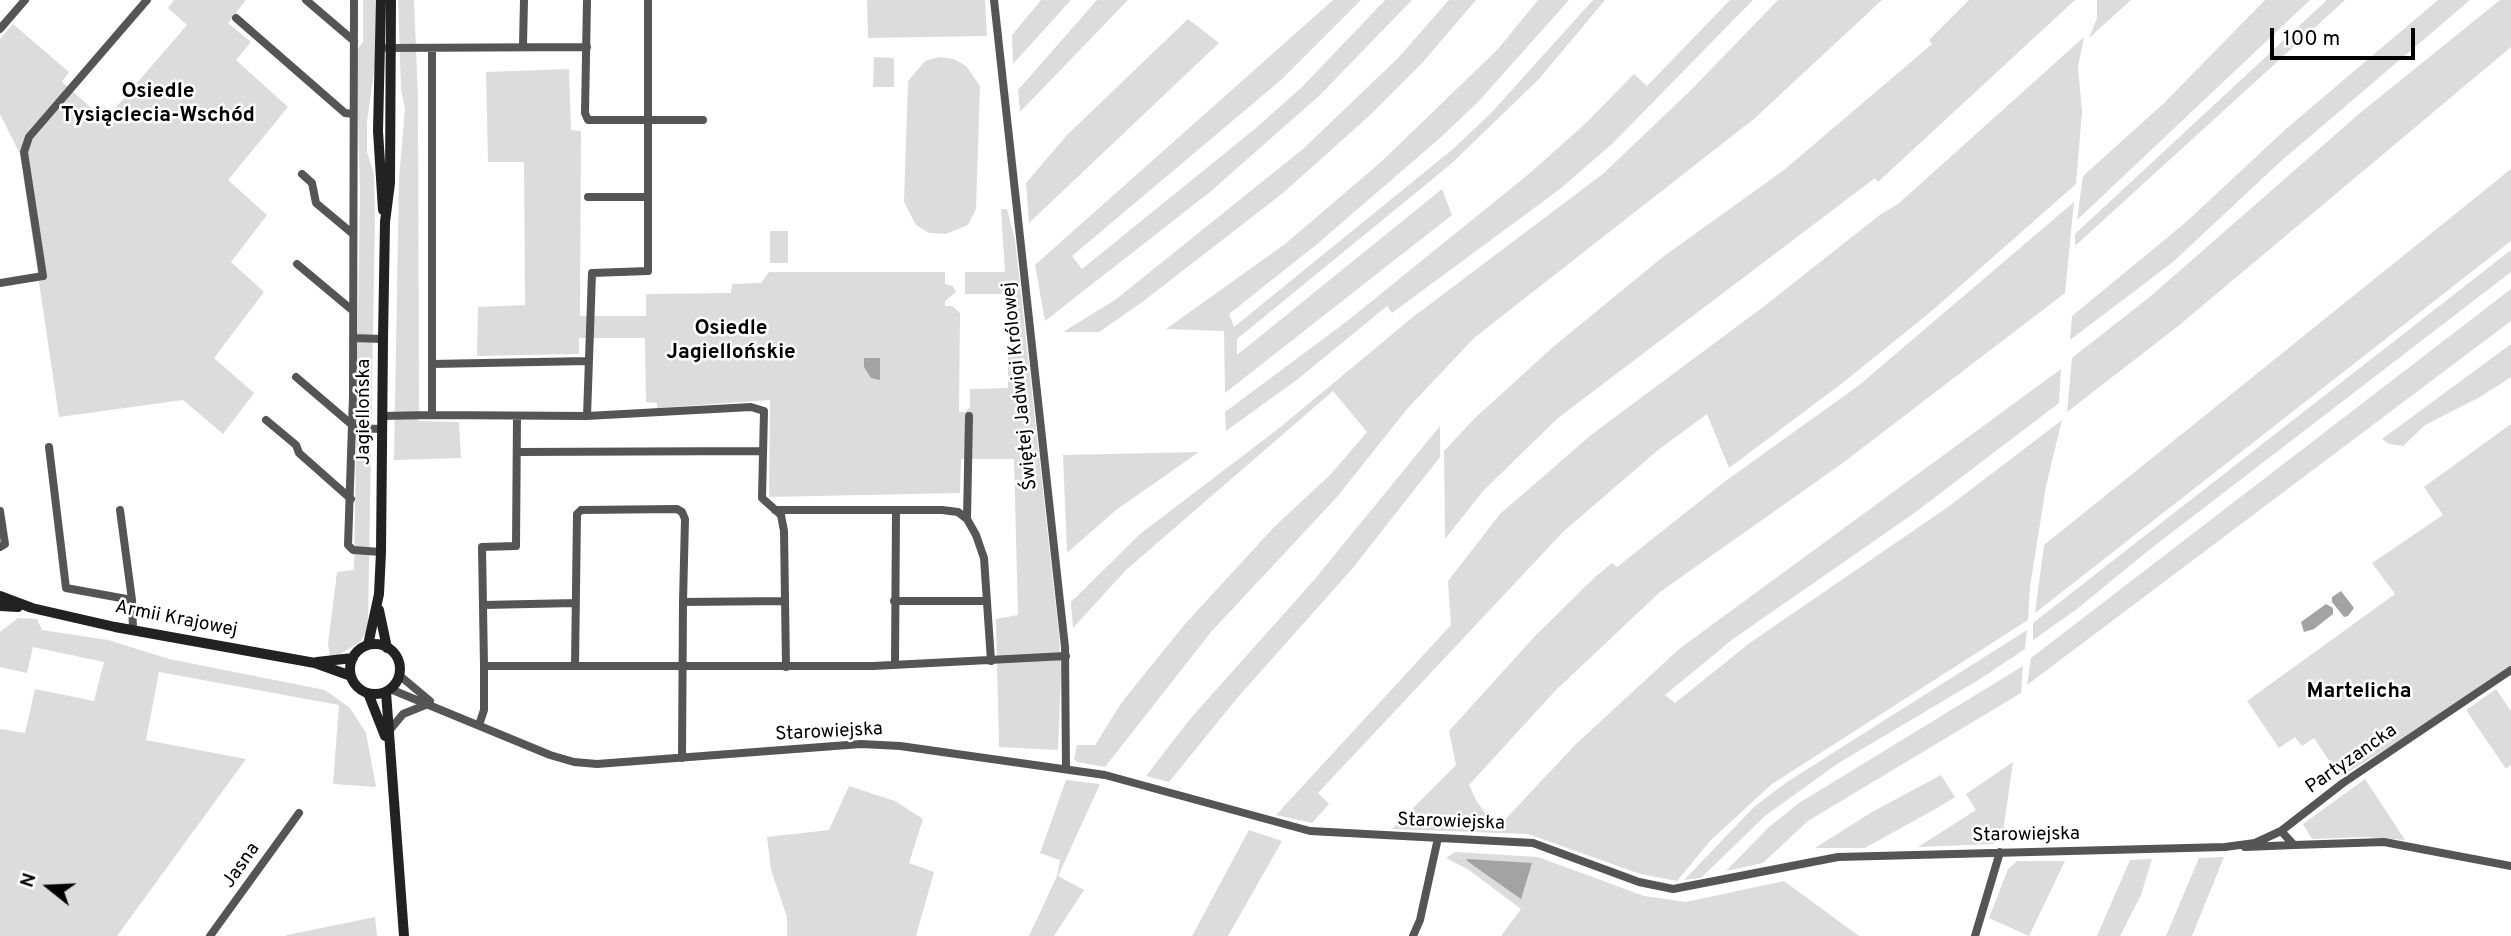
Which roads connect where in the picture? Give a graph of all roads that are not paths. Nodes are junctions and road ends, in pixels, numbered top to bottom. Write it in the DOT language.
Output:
graph roads {
  1 [pos="25,0"];
  2 [pos="148,0"];
  3 [pos="306,0"];
  4 [pos="354,0"];
  5 [pos="381,0"];
  6 [pos="391,0"];
  7 [pos="524,0"];
  8 [pos="587,0"];
  9 [pos="648,0"];
  10 [pos="994,0"];
  11 [pos="236,19"];
  12 [pos="0,29"];
  13 [pos="354,41"];
  14 [pos="523,45"];
  15 [pos="587,47"];
  16 [pos="386,48"];
  17 [pos="432,49"];
  18 [pos="354,114"];
  19 [pos="703,120"];
  20 [pos="646,121"];
  21 [pos="302,174"];
  22 [pos="647,197"];
  23 [pos="588,198"];
  24 [pos="353,234"];
  25 [pos="297,264"];
  26 [pos="0,283"];
  27 [pos="352,310"];
  28 [pos="354,338"];
  29 [pos="383,339"];
  30 [pos="589,361"];
  31 [pos="432,364"];
  32 [pos="296,377"];
  33 [pos="432,415"];
  34 [pos="382,416"];
  35 [pos="517,416"];
  36 [pos="587,416"];
  37 [pos="969,416"];
  38 [pos="266,421"];
  39 [pos="351,426"];
  40 [pos="382,429"];
  41 [pos="49,447"];
  42 [pos="763,451"];
  43 [pos="517,452"];
  44 [pos="351,499"];
  45 [pos="120,510"];
  46 [pos="774,510"];
  47 [pos="896,510"];
  48 [pos="0,511"];
  49 [pos="967,519"];
  50 [pos="0,547"];
  51 [pos="382,552"];
  52 [pos="0,596"];
  53 [pos="132,600"];
  54 [pos="785,601"];
  55 [pos="894,601"];
  56 [pos="987,601"];
  57 [pos="377,602"];
  58 [pos="683,602"];
  59 [pos="576,603"];
  60 [pos="483,605"];
  61 [pos="0,606"];
  62 [pos="32,608"];
  63 [pos="133,630"];
  64 [pos="368,645"];
  65 [pos="387,648"];
  66 [pos="1066,656"];
  67 [pos="353,658"];
  68 [pos="991,661"];
  69 [pos="315,663"];
  70 [pos="895,665"];
  71 [pos="484,666"];
  72 [pos="575,666"];
  73 [pos="786,667"];
  74 [pos="683,668"];
  75 [pos="2511,670"];
  76 [pos="399,675"];
  77 [pos="351,676"];
  78 [pos="388,690"];
  79 [pos="368,693"];
  80 [pos="429,704"];
  81 [pos="438,708"];
  82 [pos="479,725"];
  83 [pos="388,736"];
  84 [pos="682,758"];
  85 [pos="1066,768"];
  86 [pos="299,813"];
  87 [pos="2281,831"];
  88 [pos="1438,838"];
  89 [pos="2294,845"];
  90 [pos="2242,846"];
  91 [pos="2000,852"];
  92 [pos="2511,866"];
  93 [pos="210,936"];
  94 [pos="404,936"];
  95 [pos="1413,936"];
  96 [pos="1975,936"];
  1 -- 12 [label="street"];
  2 -- 26 [label="street"];
  3 -- 13 [label="street"];
  4 -- 13 [label="street"];
  5 -- 16 [label="street, Jagiellońska"];
  6 -- 16 [label="street, Jagiellońska"];
  7 -- 14 [label="street"];
  8 -- 15 [label="street"];
  9 -- 20 [label="street"];
  10 -- 66 [label="street, Świętej Jadwigi Królowej"];
  11 -- 18 [label="street"];
  13 -- 18 [label="street"];
  14 -- 15 [label="street"];
  14 -- 17 [label="street"];
  15 -- 20 [label="street"];
  16 -- 17 [label="street"];
  16 -- 29 [label="street, Jagiellońska"];
  17 -- 31 [label="street"];
  18 -- 24 [label="street"];
  19 -- 20 [label="street"];
  20 -- 22 [label="street"];
  21 -- 24 [label="street"];
  22 -- 23 [label="street"];
  22 -- 30 [label="street"];
  24 -- 27 [label="street"];
  25 -- 27 [label="street"];
  27 -- 28 [label="street"];
  28 -- 29 [label="street"];
  28 -- 39 [label="street"];
  29 -- 34 [label="street, Jagiellońska"];
  30 -- 31 [label="street"];
  30 -- 36 [label="street"];
  31 -- 33 [label="street"];
  32 -- 39 [label="street"];
  33 -- 34 [label="street"];
  33 -- 35 [label="street"];
  34 -- 40 [label="street, Jagiellońska"];
  35 -- 36 [label="street"];
  35 -- 43 [label="street"];
  36 -- 42 [label="street"];
  37 -- 49 [label="street"];
  38 -- 44 [label="street"];
  39 -- 40 [label="street"];
  39 -- 44 [label="street"];
  40 -- 51 [label="street, Jagiellońska"];
  41 -- 53 [label="street"];
  42 -- 43 [label="street"];
  42 -- 46 [label="street"];
  43 -- 60 [label="street"];
  44 -- 51 [label="street"];
  45 -- 53 [label="street"];
  46 -- 47 [label="street"];
  46 -- 54 [label="street"];
  47 -- 49 [label="street"];
  47 -- 55 [label="street"];
  48 -- 50 [label="street"];
  49 -- 56 [label="street"];
  51 -- 57 [label="street, Jagiellońska"];
  52 -- 62 [label="street, Armii Krajowej"];
  53 -- 63 [label="street"];
  54 -- 58 [label="street"];
  54 -- 73 [label="street"];
  55 -- 56 [label="street"];
  55 -- 70 [label="street"];
  56 -- 68 [label="street"];
  57 -- 64 [label="street, Jagiellońska"];
  57 -- 65 [label="street, Jagiellońska"];
  58 -- 59 [label="street"];
  58 -- 74 [label="street"];
  59 -- 60 [label="street"];
  59 -- 72 [label="street"];
  60 -- 71 [label="street"];
  61 -- 62 [label="street, Armii Krajowej"];
  62 -- 63 [label="street, Armii Krajowej"];
  63 -- 69 [label="street, Armii Krajowej"];
  64 -- 65 [label="street"];
  64 -- 67 [label="street"];
  65 -- 76 [label="street"];
  66 -- 68 [label="street"];
  66 -- 85 [label="street, Świętej Jadwigi Królowej"];
  67 -- 69 [label="street, Armii Krajowej"];
  67 -- 77 [label="street"];
  68 -- 70 [label="street"];
  69 -- 77 [label="street, Armii Krajowej"];
  70 -- 73 [label="street"];
  71 -- 72 [label="street"];
  71 -- 82 [label="street"];
  72 -- 74 [label="street"];
  73 -- 74 [label="street"];
  74 -- 84 [label="street"];
  75 -- 87 [label="street, Partyzancka"];
  76 -- 78 [label="street"];
  76 -- 81 [label="street"];
  77 -- 79 [label="street"];
  78 -- 79 [label="street"];
  78 -- 80 [label="street, Starowiejska"];
  78 -- 83 [label="street"];
  79 -- 83 [label="street"];
  80 -- 81 [label="street, Starowiejska"];
  80 -- 83 [label="street"];
  81 -- 82 [label="street, Starowiejska"];
  82 -- 84 [label="street, Starowiejska"];
  83 -- 94 [label="street"];
  84 -- 85 [label="street, Starowiejska"];
  85 -- 88 [label="street, Starowiejska"];
  86 -- 93 [label="street, Jasna"];
  87 -- 89 [label="street"];
  87 -- 90 [label="street, Starowiejska"];
  88 -- 91 [label="street, Starowiejska"];
  88 -- 95 [label="street"];
  89 -- 90 [label="street"];
  89 -- 92 [label="street"];
  90 -- 91 [label="street, Starowiejska"];
  91 -- 96 [label="street"];
}
